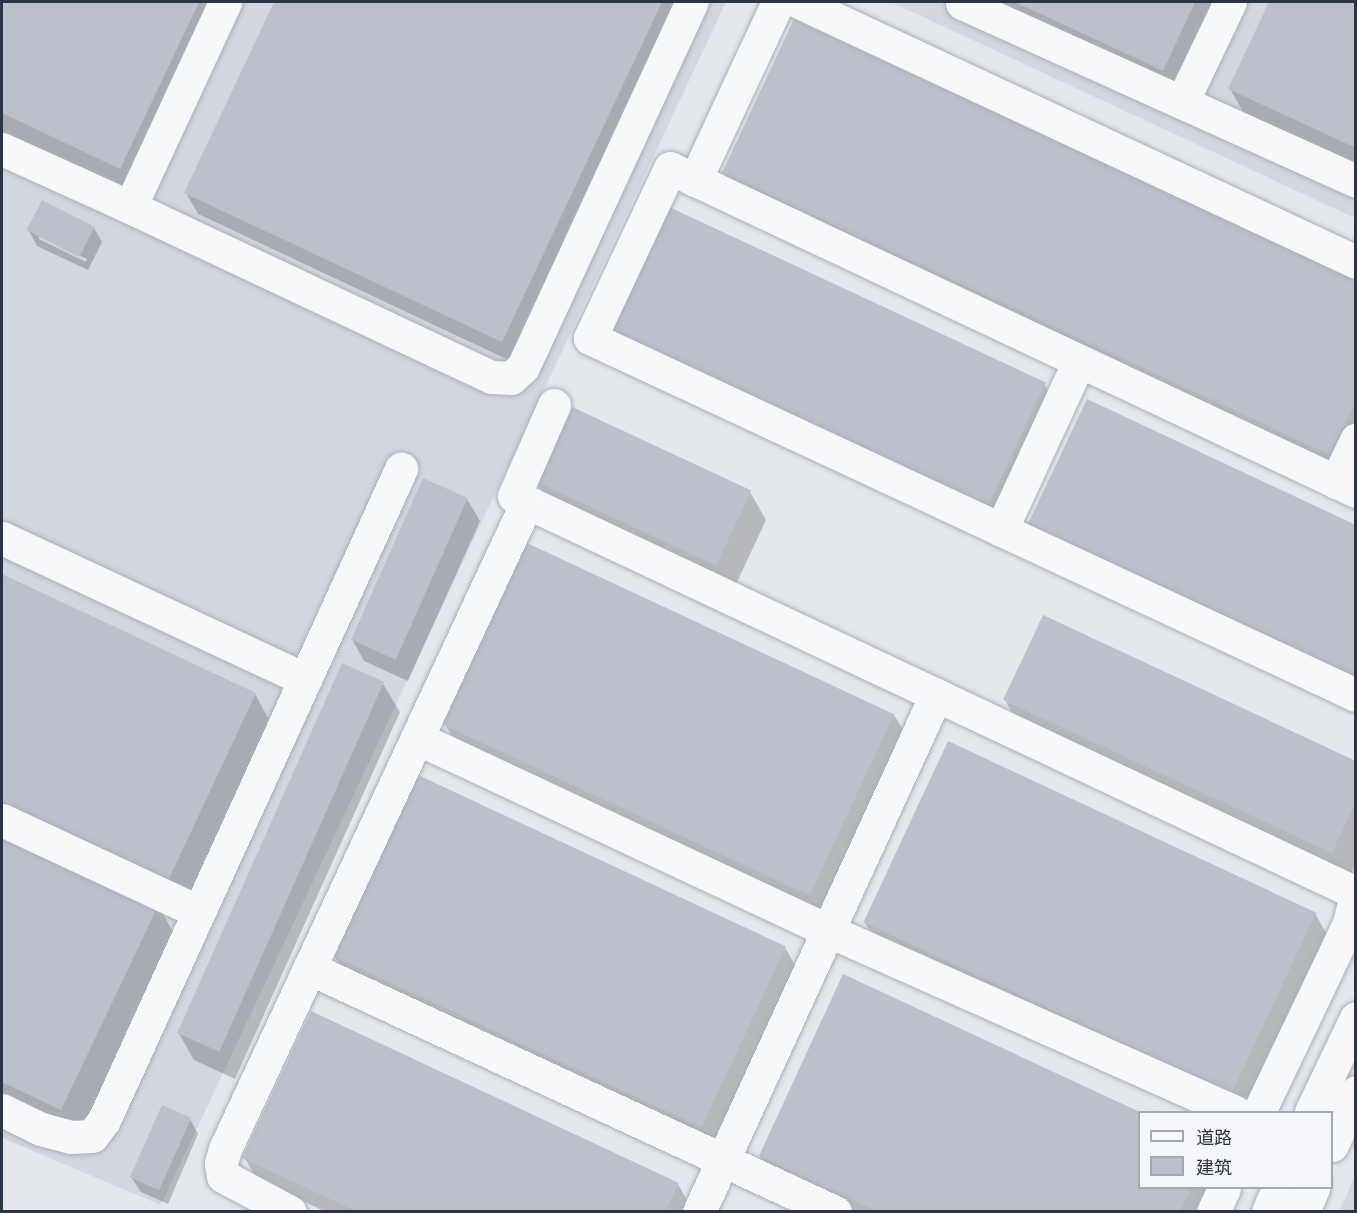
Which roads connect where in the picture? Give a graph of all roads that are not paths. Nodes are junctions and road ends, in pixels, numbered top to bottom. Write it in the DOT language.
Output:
graph roads {
  1 [pos="225,2"];
  2 [pos="692,2"];
  3 [pos="778,2"];
  4 [pos="799,2"];
  5 [pos="1230,2"];
  6 [pos="962,3"];
  7 [pos="1182,102"];
  8 [pos="2,149"];
  9 [pos="695,180"];
  10 [pos="1356,181"];
  11 [pos="130,207"];
  12 [pos="1356,262"];
  13 [pos="1079,361"];
  14 [pos="554,405"];
  15 [pos="1356,440"];
  16 [pos="401,469"];
  17 [pos="1346,486"];
  18 [pos="527,502"];
  19 [pos="1001,530"];
  20 [pos="2,538"];
  21 [pos="304,679"];
  22 [pos="936,695"];
  23 [pos="1356,695"];
  24 [pos="417,738"];
  25 [pos="2,820"];
  26 [pos="199,912"];
  27 [pos="829,931"];
  28 [pos="309,968"];
  29 [pos="1356,1018"];
  30 [pos="1356,1092"];
  31 [pos="2,1110"];
  32 [pos="1232,1111"];
  33 [pos="1260,1111"];
  34 [pos="1312,1111"];
  35 [pos="1333,1143"];
  36 [pos="724,1160"];
  37 [pos="1224,1189"];
  38 [pos="1278,1189"];
  39 [pos="1313,1189"];
  40 [pos="290,1212"];
  41 [pos="699,1212"];
  42 [pos="835,1212"];
  43 [pos="1213,1212"];
  44 [pos="1268,1212"];
  45 [pos="1303,1212"];
  1 -- 11 [label="street"];
  2 -- 11 [label="street"];
  3 -- 9 [label="street"];
  4 -- 12 [label="street"];
  5 -- 7 [label="street"];
  6 -- 7 [label="street"];
  7 -- 10 [label="street"];
  8 -- 11 [label="street"];
  9 -- 13 [label="street"];
  9 -- 19 [label="street"];
  13 -- 17 [label="street"];
  13 -- 19 [label="street"];
  14 -- 18 [label="street"];
  15 -- 17 [label="street"];
  16 -- 21 [label="street"];
  18 -- 22 [label="street"];
  18 -- 24 [label="street"];
  19 -- 23 [label="street"];
  20 -- 21 [label="street"];
  21 -- 26 [label="street"];
  22 -- 27 [label="street"];
  22 -- 33 [label="street"];
  24 -- 27 [label="street"];
  24 -- 28 [label="street"];
  25 -- 26 [label="street"];
  26 -- 31 [label="street"];
  27 -- 32 [label="street"];
  27 -- 36 [label="street"];
  28 -- 36 [label="street"];
  28 -- 40 [label="street"];
  29 -- 34 [label="street"];
  30 -- 35 [label="street"];
  36 -- 41 [label="street"];
  36 -- 42 [label="street"];
  37 -- 43 [label="street"];
  38 -- 44 [label="street"];
  39 -- 45 [label="street"];
}
